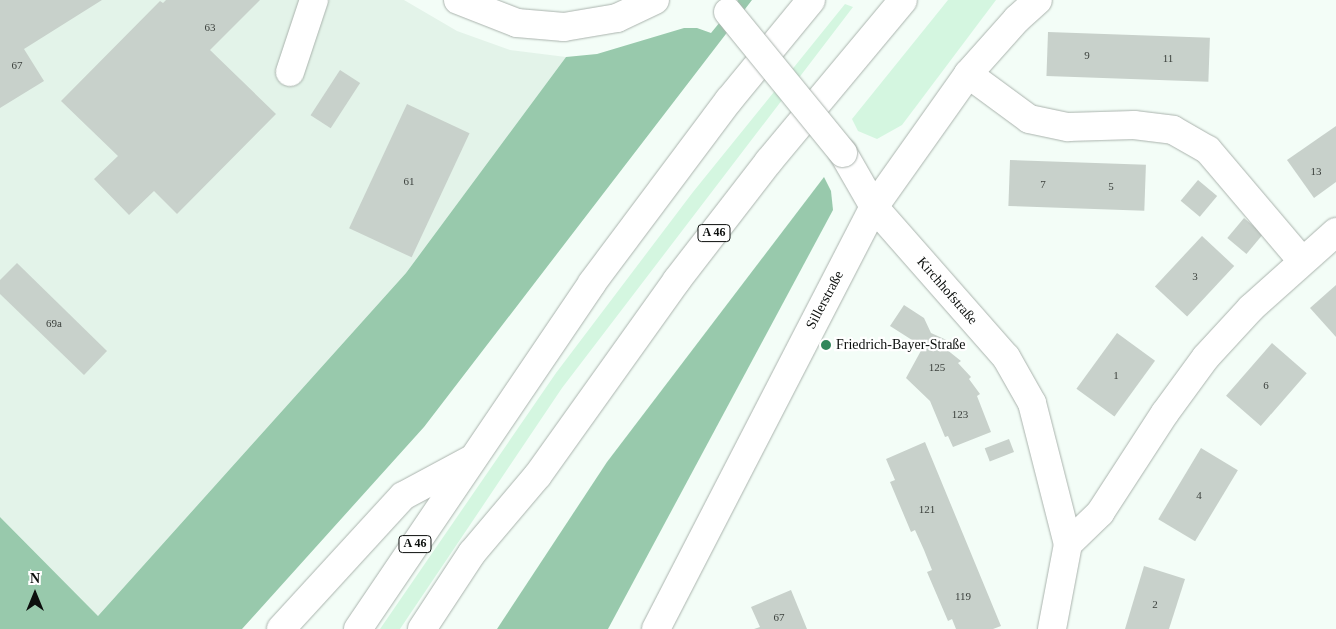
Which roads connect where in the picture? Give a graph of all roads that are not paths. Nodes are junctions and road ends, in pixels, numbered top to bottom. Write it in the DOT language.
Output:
graph roads {
  1 [pos="314,0"];
  2 [pos="458,0"];
  3 [pos="655,0"];
  4 [pos="811,0"];
  5 [pos="903,0"];
  6 [pos="1038,0"];
  7 [pos="722,6"];
  8 [pos="290,72"];
  9 [pos="968,74"];
  10 [pos="874,207"];
  11 [pos="1336,232"];
  12 [pos="1302,261"];
  13 [pos="473,458"];
  14 [pos="1068,544"];
  15 [pos="282,629"];
  16 [pos="358,629"];
  17 [pos="422,629"];
  18 [pos="656,629"];
  19 [pos="1052,629"];
  1 -- 8 [label="main road"];
  2 -- 3 [label="main road"];
  4 -- 13 [label="main road, A 46"];
  5 -- 17 [label="main road, A 46"];
  6 -- 9 [label="main road, Sillerstraße"];
  7 -- 10 [label="main road, Kirchhofstraße, bridge"];
  9 -- 10 [label="main road, Sillerstraße"];
  9 -- 12 [label="main road"];
  10 -- 14 [label="main road, Kirchhofstraße"];
  10 -- 18 [label="main road, Sillerstraße"];
  11 -- 12 [label="main road"];
  12 -- 14 [label="main road"];
  13 -- 15 [label="main road"];
  13 -- 16 [label="main road, A 46"];
  14 -- 19 [label="main road, Kirchhofstraße"];
}
